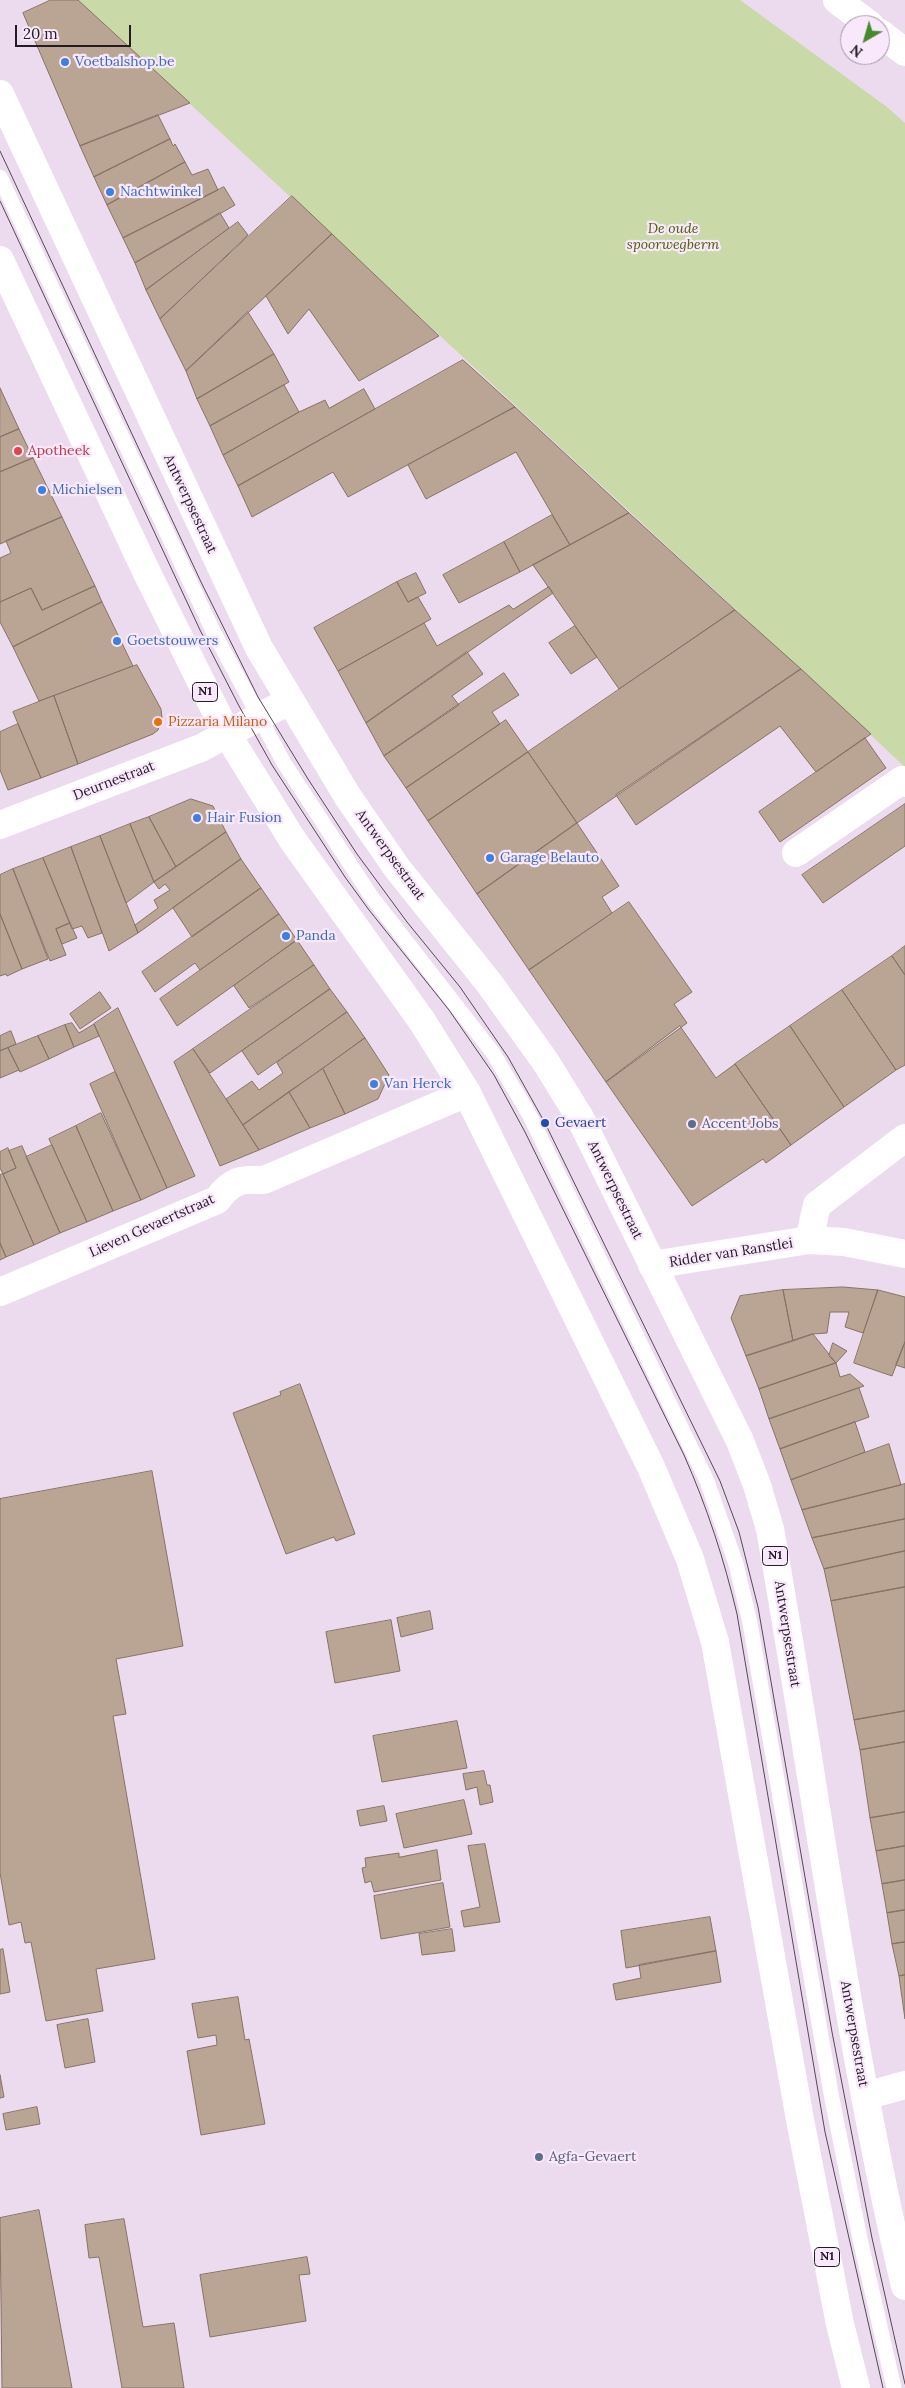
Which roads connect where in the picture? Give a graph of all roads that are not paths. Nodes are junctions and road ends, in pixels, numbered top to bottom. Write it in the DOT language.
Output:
graph roads {
  1 [pos="837,0"];
  2 [pos="857,15"];
  3 [pos="890,41"];
  4 [pos="905,52"];
  5 [pos="0,94"];
  6 [pos="0,178"];
  7 [pos="0,260"];
  8 [pos="289,701"];
  9 [pos="258,717"];
  10 [pos="227,734"];
  11 [pos="905,783"];
  12 [pos="0,826"];
  13 [pos="796,853"];
  14 [pos="467,1093"];
  15 [pos="905,1138"];
  16 [pos="809,1240"];
  17 [pos="905,1254"];
  18 [pos="652,1265"];
  19 [pos="0,1292"];
  20 [pos="905,2085"];
  21 [pos="865,2096"];
  22 [pos="905,2286"];
  23 [pos="856,2388"];
  24 [pos="894,2388"];
  1 -- 2 [label="main road"];
  3 -- 4 [label="main road"];
  5 -- 8 [label="main road, Antwerpsestraat / N1"];
  6 -- 9 [label="lane"];
  7 -- 10 [label="main road, N1"];
  8 -- 9 [label="main road, Deurnestraat"];
  8 -- 18 [label="main road, Antwerpsestraat / N1"];
  9 -- 10 [label="main road, Deurnestraat"];
  9 -- 24 [label="lane"];
  10 -- 12 [label="main road, Deurnestraat"];
  10 -- 14 [label="main road, N1"];
  11 -- 13 [label="main road"];
  14 -- 19 [label="main road, Lieven Gevaertstraat"];
  14 -- 23 [label="main road, N1"];
  15 -- 16 [label="main road, Ridder van Ranstlei"];
  16 -- 17 [label="main road, Ridder van Ranstlei"];
  16 -- 18 [label="main road, Ridder van Ranstlei"];
  18 -- 21 [label="main road, Antwerpsestraat / N1"];
  20 -- 21 [label="main road"];
  21 -- 22 [label="main road, Antwerpsestraat / N1"];
}
